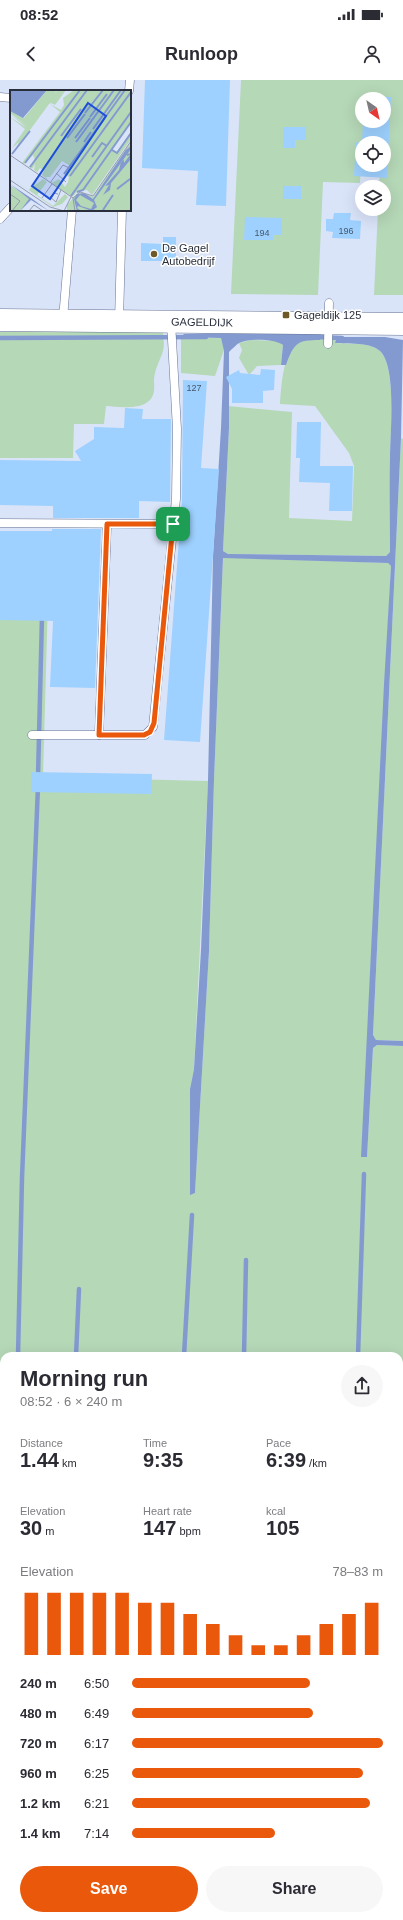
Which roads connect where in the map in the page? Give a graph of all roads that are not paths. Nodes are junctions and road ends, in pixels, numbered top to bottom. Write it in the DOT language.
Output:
graph roads {
  1 [pos="130,80"];
  2 [pos="129,90"];
  3 [pos="0,97"];
  4 [pos="10,98"];
  5 [pos="10,208"];
  6 [pos="72,211"];
  7 [pos="122,211"];
  8 [pos="0,219"];
  9 [pos="0,320"];
  10 [pos="63,320"];
  11 [pos="119,321"];
  12 [pos="403,324"];
  13 [pos="171,331"];
  14 [pos="0,523"];
  15 [pos="107,524"];
  16 [pos="173,524"];
  17 [pos="32,735"];
  18 [pos="99,735"];
  1 -- 2 [label="lane"];
  3 -- 4 [label="lane"];
  5 -- 8 [label="lane"];
  6 -- 10 [label="lane"];
  7 -- 11 [label="lane"];
  9 -- 10 [label="street, GAGELDIJK"];
  10 -- 11 [label="street, GAGELDIJK"];
  11 -- 13 [label="street, GAGELDIJK"];
  12 -- 13 [label="street, GAGELDIJK"];
  13 -- 16 [label="lane"];
  14 -- 15 [label="lane"];
  15 -- 16 [label="lane"];
  15 -- 18 [label="lane"];
  16 -- 18 [label="lane"];
  17 -- 18 [label="lane"];
}
